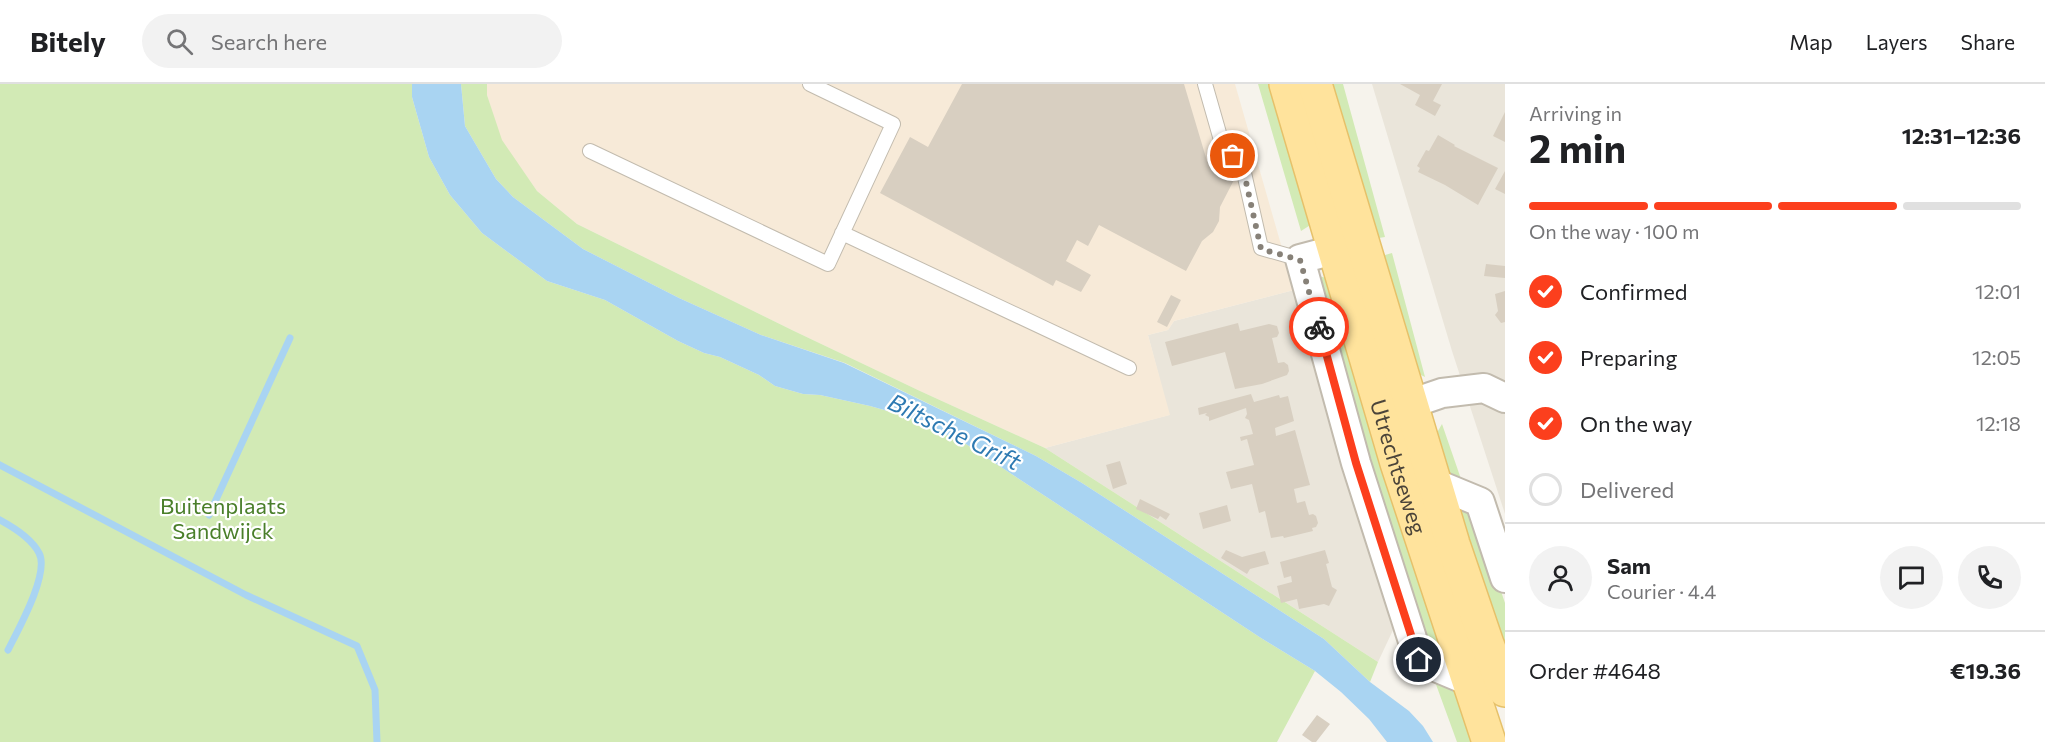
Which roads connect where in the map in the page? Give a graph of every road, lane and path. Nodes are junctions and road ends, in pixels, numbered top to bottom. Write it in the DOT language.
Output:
graph roads {
  1 [pos="810,84"];
  2 [pos="1205,84"];
  3 [pos="1286,84"];
  4 [pos="1315,84"];
  5 [pos="590,151"];
  6 [pos="842,233"];
  7 [pos="1334,250"];
  8 [pos="1300,260"];
  9 [pos="1129,368"];
  10 [pos="1505,398"];
  11 [pos="1410,404"];
  12 [pos="1434,483"];
  13 [pos="1505,578"];
  14 [pos="1469,681"];
  15 [pos="1505,690"];
  16 [pos="1489,742"];
  1 -- 6 [label="lane"];
  2 -- 8 [label="lane"];
  3 -- 7 [label="main road, Utrechtseweg"];
  4 -- 11 [label="main road, Utrechtseweg"];
  5 -- 6 [label="lane"];
  6 -- 9 [label="lane"];
  7 -- 8 [label="street"];
  7 -- 14 [label="main road, Utrechtseweg"];
  8 -- 14 [label="street, Utrechtseweg"];
  10 -- 11 [label="street"];
  11 -- 12 [label="main road, Utrechtseweg"];
  12 -- 13 [label="street, Utrechtseweg"];
  12 -- 15 [label="main road, Utrechtseweg"];
  14 -- 16 [label="main road, Utrechtseweg"];
}
